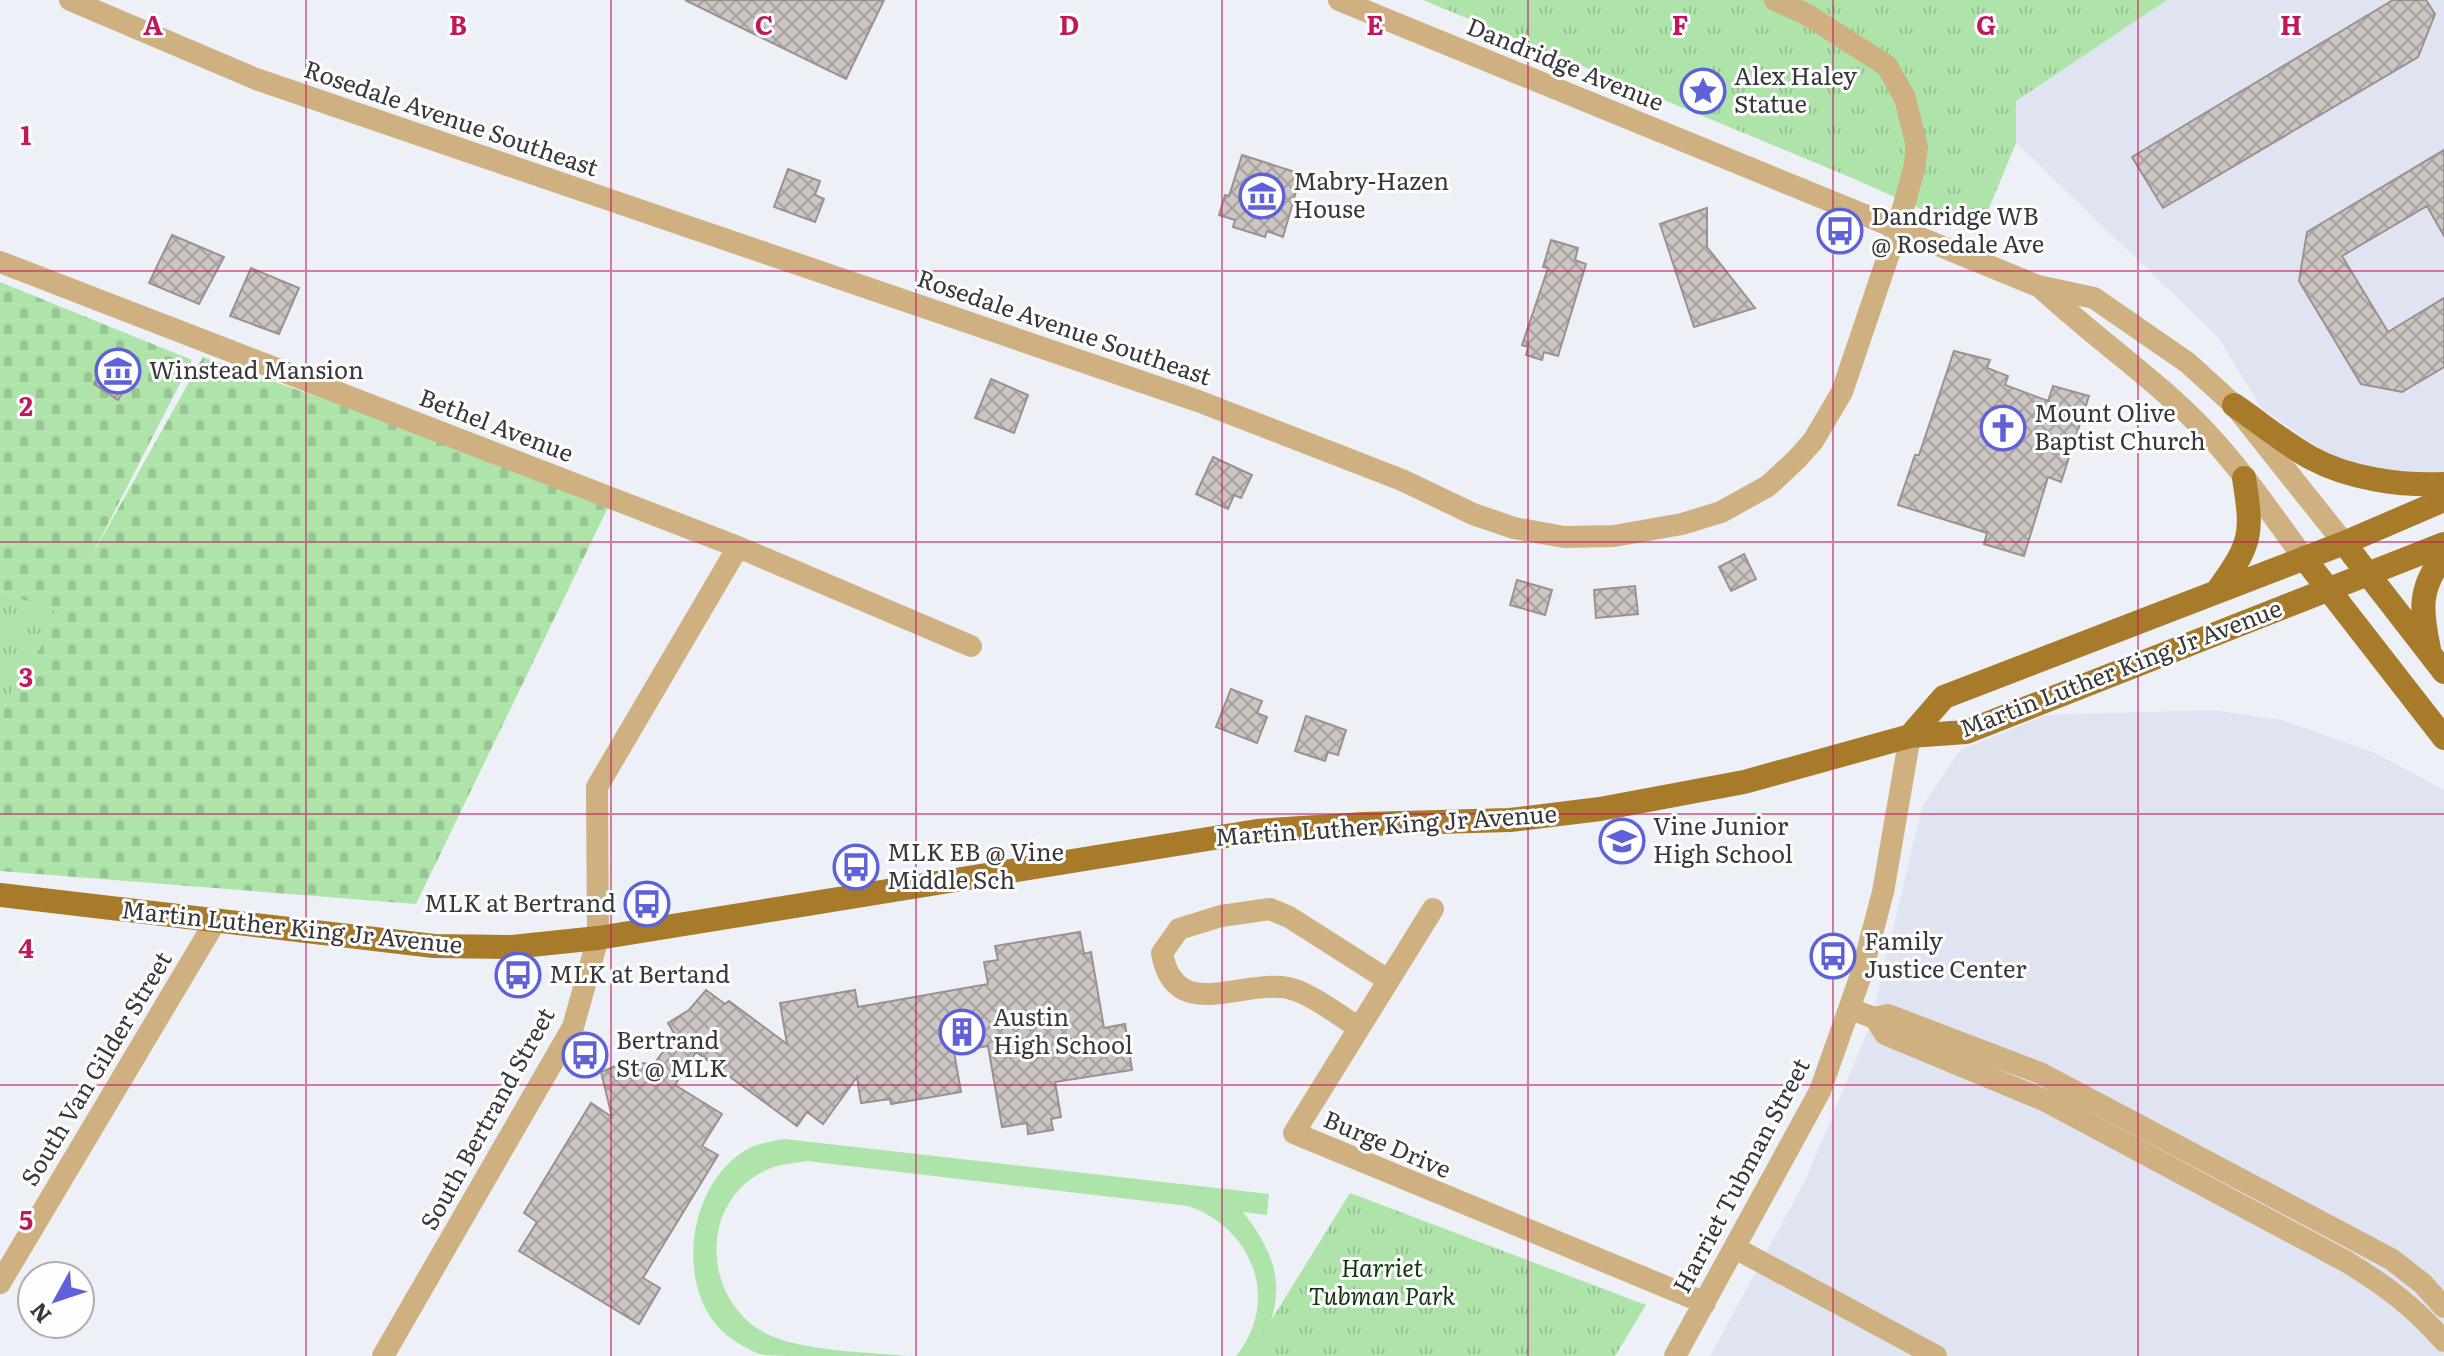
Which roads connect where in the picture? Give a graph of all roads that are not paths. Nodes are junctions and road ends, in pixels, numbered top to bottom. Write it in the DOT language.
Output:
graph roads {
  1 [pos="70,0"];
  2 [pos="1339,0"];
  3 [pos="1775,0"];
  4 [pos="1897,230"];
  5 [pos="0,262"];
  6 [pos="2038,286"];
  7 [pos="2234,405"];
  8 [pos="2244,478"];
  9 [pos="2444,484"];
  10 [pos="2444,500"];
  11 [pos="2344,543"];
  12 [pos="2444,544"];
  13 [pos="738,547"];
  14 [pos="2444,556"];
  15 [pos="2304,558"];
  16 [pos="2369,574"];
  17 [pos="2217,590"];
  18 [pos="2330,590"];
  19 [pos="971,646"];
  20 [pos="2437,664"];
  21 [pos="1910,736"];
  22 [pos="2444,738"];
  23 [pos="0,895"];
  24 [pos="1433,909"];
  25 [pos="215,922"];
  26 [pos="598,938"];
  27 [pos="1388,980"];
  28 [pos="1850,1009"];
  29 [pos="1875,1018"];
  30 [pos="1359,1028"];
  31 [pos="1735,1248"];
  32 [pos="0,1283"];
  33 [pos="1705,1303"];
  34 [pos="2444,1307"];
  35 [pos="2444,1341"];
  36 [pos="383,1356"];
  37 [pos="1675,1356"];
  38 [pos="1936,1356"];
  1 -- 4 [label="street, Rosedale Avenue Southeast"];
  2 -- 4 [label="street, Dandridge Avenue"];
  3 -- 4 [label="street, Rosedale Avenue Southeast"];
  4 -- 6 [label="street, Dandridge Avenue"];
  5 -- 13 [label="street, Bethel Avenue"];
  6 -- 7 [label="street, Dandridge Avenue"];
  6 -- 8 [label="street, Dandridge Avenue"];
  7 -- 9 [label="main road"];
  7 -- 11 [label="street, Dandridge Avenue"];
  8 -- 15 [label="street, Dandridge Avenue"];
  8 -- 17 [label="main road"];
  10 -- 11 [label="main road, Martin Luther King Jr Avenue"];
  11 -- 15 [label="main road, Martin Luther King Jr Avenue"];
  11 -- 16 [label="main road"];
  12 -- 16 [label="main road, Martin Luther King Jr Avenue"];
  13 -- 19 [label="street, Bethel Avenue"];
  13 -- 26 [label="street, South Bertrand Street"];
  14 -- 20 [label="main road"];
  15 -- 17 [label="main road, Martin Luther King Jr Avenue"];
  15 -- 18 [label="main road"];
  16 -- 18 [label="main road, Martin Luther King Jr Avenue"];
  16 -- 20 [label="main road"];
  17 -- 21 [label="main road, Martin Luther King Jr Avenue"];
  18 -- 21 [label="main road, Martin Luther King Jr Avenue"];
  18 -- 22 [label="main road"];
  21 -- 26 [label="main road, Martin Luther King Jr Avenue"];
  21 -- 28 [label="street, Harriet Tubman Street"];
  23 -- 25 [label="main road, Martin Luther King Jr Avenue"];
  24 -- 27 [label="street, Burge Drive"];
  25 -- 26 [label="main road, Martin Luther King Jr Avenue"];
  25 -- 32 [label="street, South Van Gilder Street"];
  26 -- 36 [label="street, South Bertrand Street"];
  27 -- 30 [label="street, Burge Drive"];
  27 -- 30 [label="street"];
  28 -- 29 [label="street"];
  28 -- 31 [label="street, Harriet Tubman Street"];
  29 -- 34 [label="street"];
  29 -- 35 [label="street"];
  30 -- 33 [label="street, Burge Drive"];
  31 -- 33 [label="street, Harriet Tubman Street"];
  31 -- 38 [label="street"];
  33 -- 37 [label="street, Harriet Tubman Street"];
}
